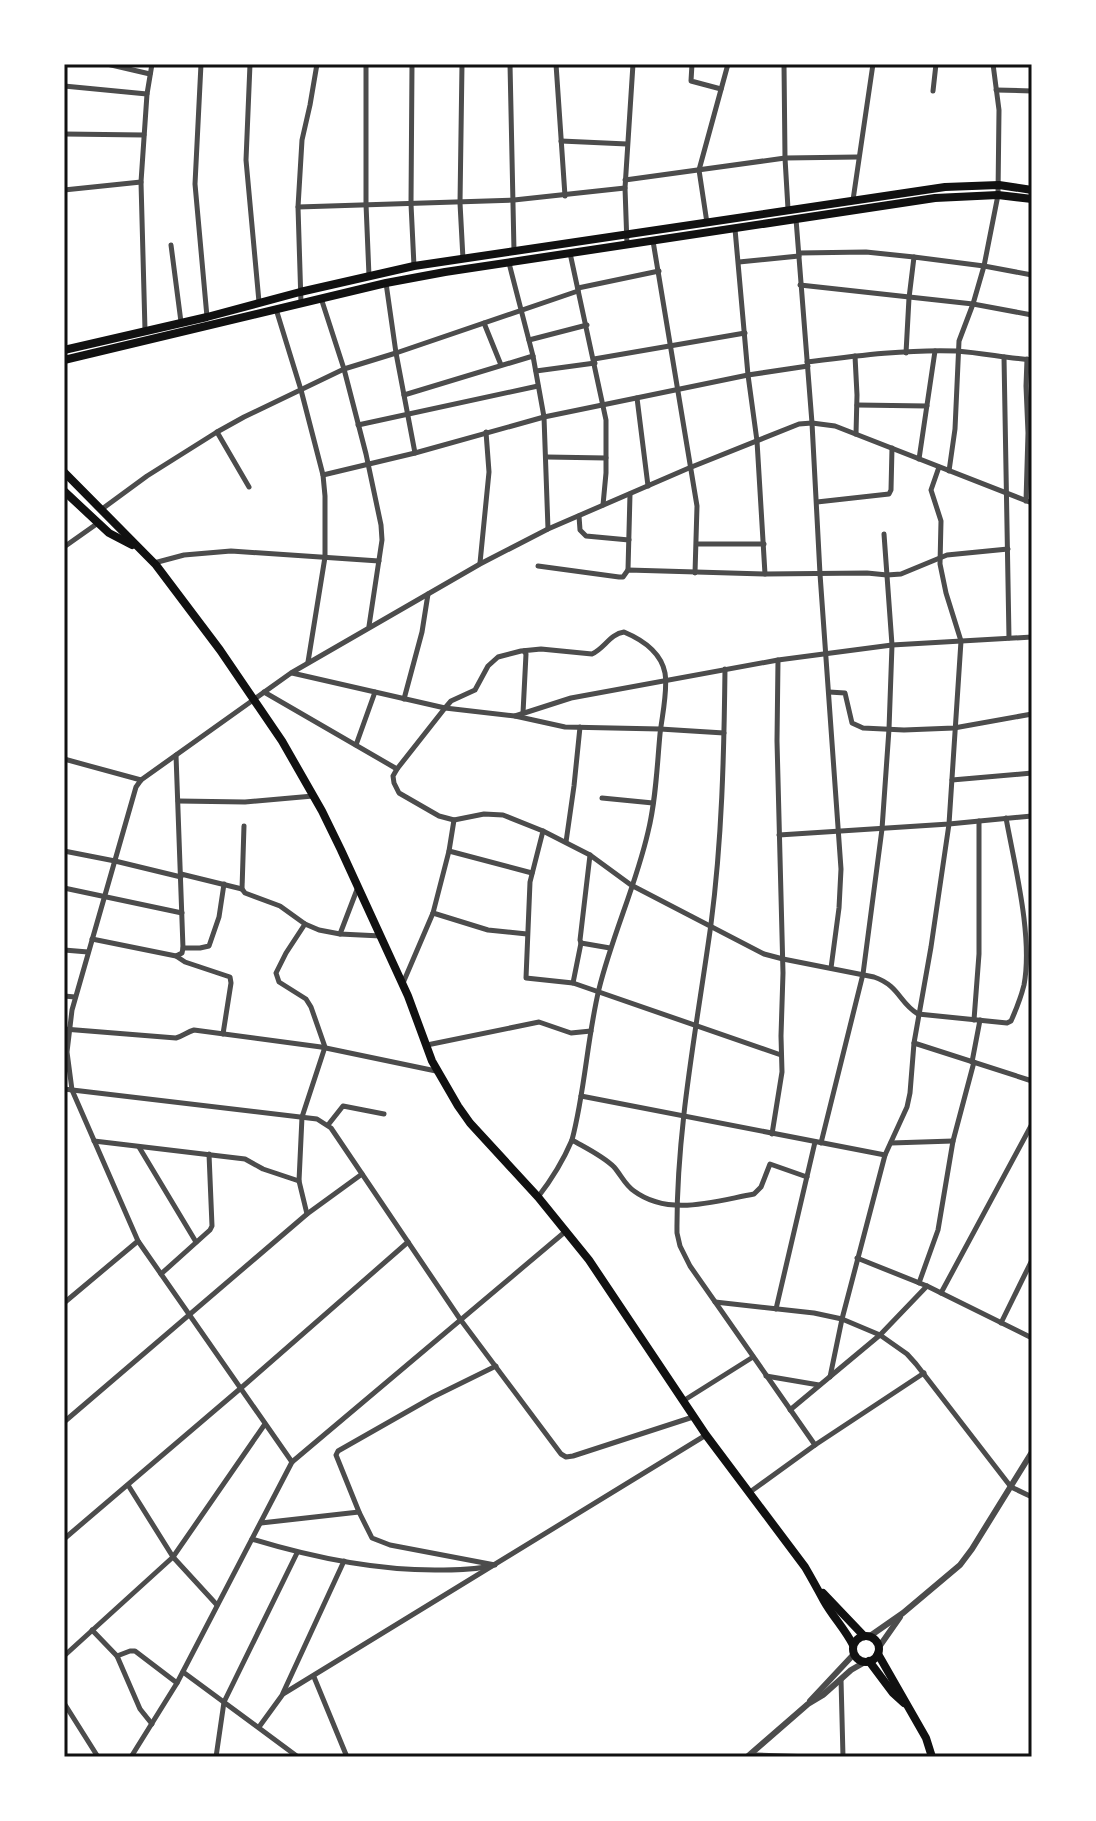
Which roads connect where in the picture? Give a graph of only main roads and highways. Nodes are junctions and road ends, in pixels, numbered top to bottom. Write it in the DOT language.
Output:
graph roads {
  1 [pos="1032,190"];
  2 [pos="1032,199"];
  3 [pos="64,350"];
  4 [pos="64,360"];
  5 [pos="64,472"];
  6 [pos="64,491"];
  7 [pos="142,551"];
  8 [pos="819,1590"];
  9 [pos="867,1636"];
  10 [pos="854,1650"];
  11 [pos="879,1650"];
  12 [pos="867,1662"];
  13 [pos="907,1707"];
  14 [pos="932,1757"];
  1 -- 3 [label="main road"];
  2 -- 4 [label="main road"];
  5 -- 7 [label="main road"];
  6 -- 7 [label="main road"];
  7 -- 8 [label="main road"];
  8 -- 9 [label="main road"];
  8 -- 10 [label="main road"];
  9 -- 10 [label="main road"];
  9 -- 11 [label="main road"];
  10 -- 12 [label="main road"];
  11 -- 12 [label="main road"];
  11 -- 13 [label="main road"];
  12 -- 13 [label="main road"];
  13 -- 14 [label="main road"];
}
